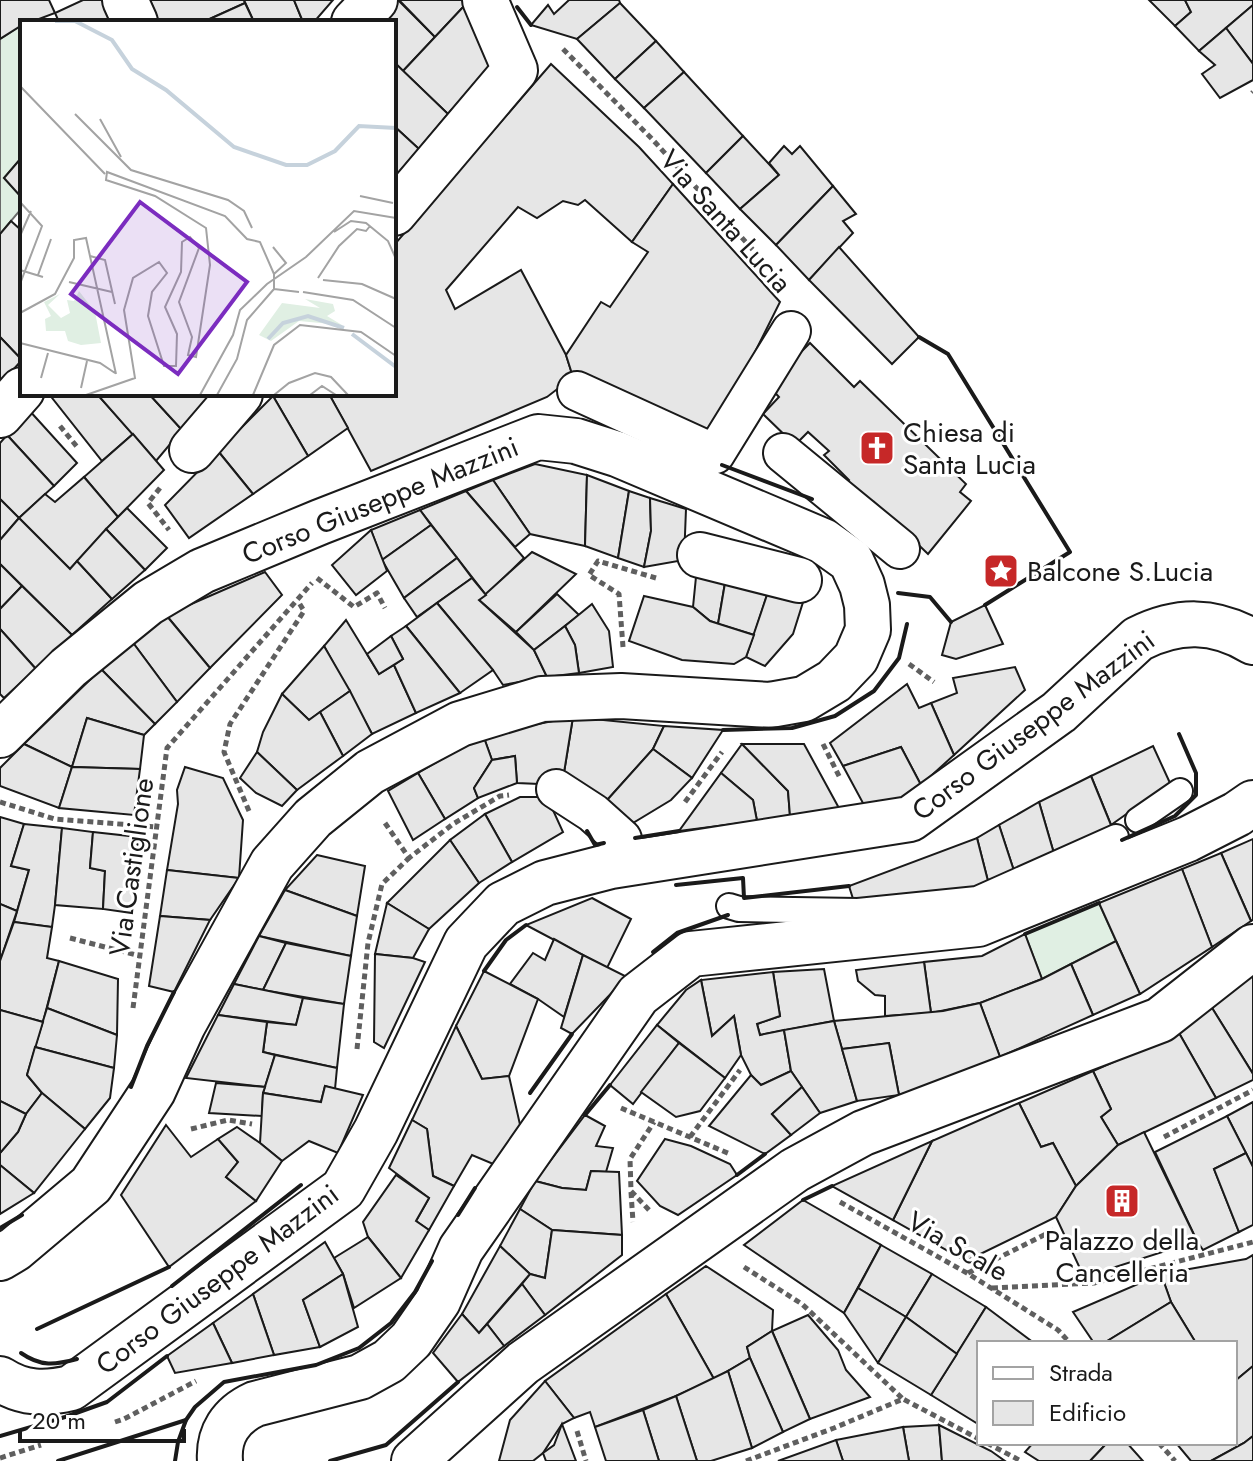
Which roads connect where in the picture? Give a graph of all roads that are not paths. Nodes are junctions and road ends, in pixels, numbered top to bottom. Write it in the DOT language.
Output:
graph roads {
  1 [pos="125,0"];
  2 [pos="375,0"];
  3 [pos="485,0"];
  4 [pos="134,20"];
  5 [pos="356,20"];
  6 [pos="396,211"];
  7 [pos="791,331"];
  8 [pos="577,391"];
  9 [pos="20,392"];
  10 [pos="238,396"];
  11 [pos="0,415"];
  12 [pos="192,450"];
  13 [pos="783,453"];
  14 [pos="900,549"];
  15 [pos="700,555"];
  16 [pos="799,580"];
  17 [pos="1253,642"];
  18 [pos="0,735"];
  19 [pos="556,789"];
  20 [pos="1180,791"];
  21 [pos="1253,803"];
  22 [pos="1138,820"];
  23 [pos="1116,837"];
  24 [pos="622,839"];
  25 [pos="729,906"];
  26 [pos="1253,947"];
  27 [pos="0,1258"];
  28 [pos="0,1379"];
  29 [pos="220,1461"];
  30 [pos="414,1461"];
  1 -- 4 [label="street"];
  2 -- 5 [label="street"];
  3 -- 6 [label="street"];
  7 -- 8 [label="street, Via Santa Lucia"];
  9 -- 11 [label="street"];
  10 -- 12 [label="street"];
  13 -- 14 [label="street"];
  15 -- 16 [label="street"];
  17 -- 28 [label="street, Corso Giuseppe Mazzini"];
  18 -- 27 [label="street, Corso Giuseppe Mazzini"];
  19 -- 24 [label="street"];
  20 -- 22 [label="lane"];
  21 -- 29 [label="street"];
  23 -- 25 [label="lane"];
  26 -- 30 [label="street"];
}
